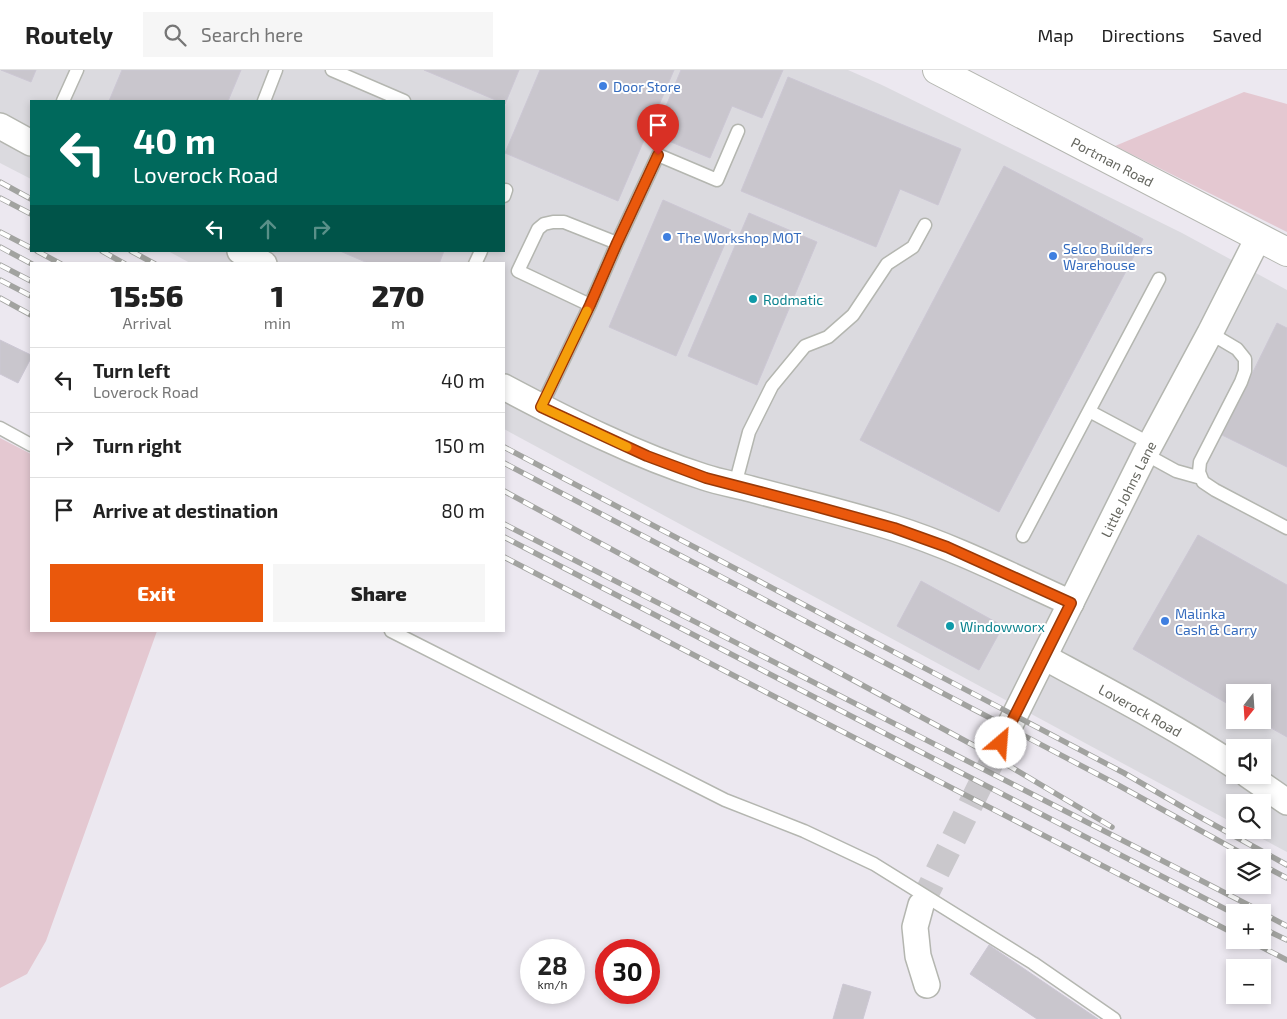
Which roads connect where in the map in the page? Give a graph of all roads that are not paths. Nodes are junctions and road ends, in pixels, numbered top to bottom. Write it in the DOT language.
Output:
graph roads {
  1 [pos="77,70"];
  2 [pos="276,70"];
  3 [pos="332,70"];
  4 [pos="937,70"];
  5 [pos="63,100"];
  6 [pos="264,100"];
  7 [pos="402,100"];
  8 [pos="0,126"];
  9 [pos="738,131"];
  10 [pos="30,142"];
  11 [pos="925,225"];
  12 [pos="1260,238"];
  13 [pos="617,243"];
  14 [pos="242,252"];
  15 [pos="1287,252"];
  16 [pos="260,262"];
  17 [pos="1159,279"];
  18 [pos="590,305"];
  19 [pos="1210,334"];
  20 [pos="505,388"];
  21 [pos="541,407"];
  22 [pos="1089,411"];
  23 [pos="0,428"];
  24 [pos="30,444"];
  25 [pos="1148,449"];
  26 [pos="1201,478"];
  27 [pos="735,485"];
  28 [pos="1287,528"];
  29 [pos="1023,536"];
  30 [pos="1071,603"];
  31 [pos="394,632"];
  32 [pos="1044,657"];
  33 [pos="1001,743"];
  34 [pos="1226,760"];
  35 [pos="1261,784"];
  36 [pos="1287,802"];
  37 [pos="921,905"];
  38 [pos="927,985"];
  39 [pos="1114,1019"];
  1 -- 5 [label="lane"];
  2 -- 6 [label="lane"];
  3 -- 7 [label="lane"];
  4 -- 12 [label="street, Portman Road"];
  8 -- 10 [label="street"];
  9 -- 13 [label="lane"];
  11 -- 27 [label="lane"];
  12 -- 15 [label="street, Portman Road"];
  12 -- 19 [label="street, Little Johns Lane"];
  13 -- 18 [label="lane"];
  13 -- 18 [label="lane"];
  14 -- 16 [label="street"];
  17 -- 22 [label="lane"];
  18 -- 21 [label="lane"];
  19 -- 25 [label="street, Little Johns Lane"];
  19 -- 26 [label="lane"];
  20 -- 21 [label="street"];
  21 -- 27 [label="street"];
  22 -- 25 [label="lane"];
  22 -- 29 [label="lane"];
  23 -- 24 [label="lane"];
  25 -- 26 [label="lane"];
  25 -- 30 [label="street, Little Johns Lane"];
  26 -- 28 [label="lane"];
  27 -- 30 [label="street"];
  30 -- 32 [label="street, Little Johns Lane"];
  31 -- 39 [label="lane"];
  32 -- 33 [label="street, Little Johns Lane"];
  32 -- 34 [label="street, Loverock Road"];
  35 -- 36 [label="street"];
  37 -- 38 [label="street"];
}
